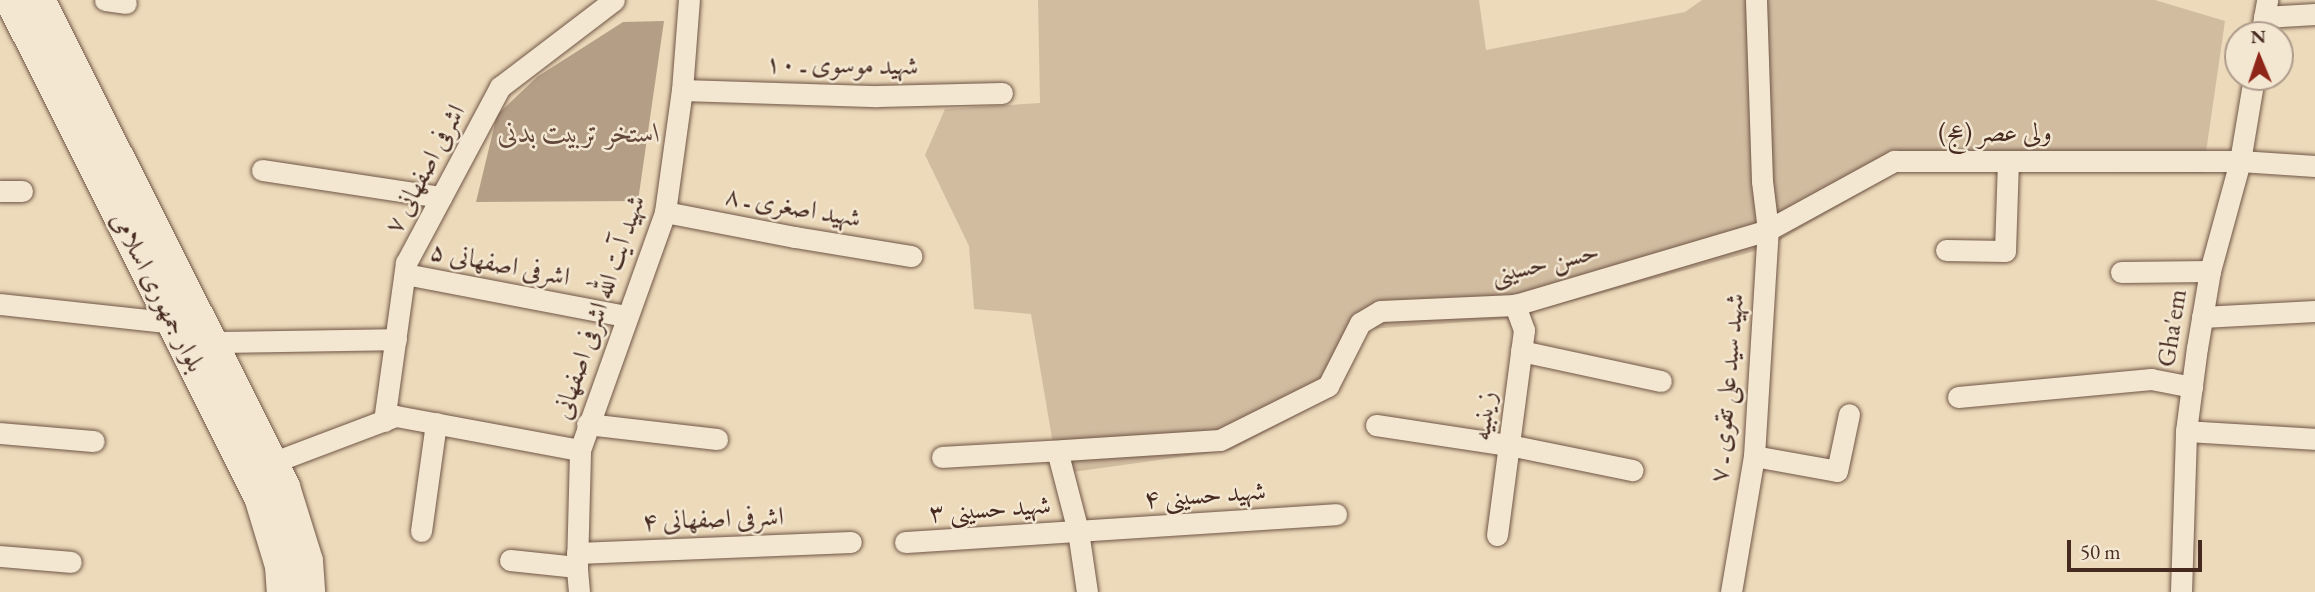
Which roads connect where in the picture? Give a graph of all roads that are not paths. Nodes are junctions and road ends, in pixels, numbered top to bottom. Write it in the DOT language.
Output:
graph roads {
  1 [pos="10,0"];
  2 [pos="40,0"];
  3 [pos="614,0"];
  4 [pos="690,0"];
  5 [pos="1756,0"];
  6 [pos="2315,14"];
  7 [pos="2264,17"];
  8 [pos="44,37"];
  9 [pos="682,90"];
  10 [pos="2252,91"];
  11 [pos="1002,93"];
  12 [pos="2008,161"];
  13 [pos="2240,161"];
  14 [pos="2315,166"];
  15 [pos="262,170"];
  16 [pos="0,191"];
  17 [pos="22,191"];
  18 [pos="441,197"];
  19 [pos="665,212"];
  20 [pos="1768,230"];
  21 [pos="1946,250"];
  22 [pos="911,256"];
  23 [pos="2210,271"];
  24 [pos="2121,272"];
  25 [pos="405,274"];
  26 [pos="0,304"];
  27 [pos="1515,305"];
  28 [pos="2315,311"];
  29 [pos="626,316"];
  30 [pos="2202,317"];
  31 [pos="174,323"];
  32 [pos="396,339"];
  33 [pos="215,342"];
  34 [pos="1521,351"];
  35 [pos="1661,381"];
  36 [pos="221,386"];
  37 [pos="2192,387"];
  38 [pos="1958,397"];
  39 [pos="1849,414"];
  40 [pos="390,418"];
  41 [pos="436,423"];
  42 [pos="587,424"];
  43 [pos="1376,425"];
  44 [pos="2186,431"];
  45 [pos="0,433"];
  46 [pos="717,439"];
  47 [pos="2315,439"];
  48 [pos="94,441"];
  49 [pos="1509,445"];
  50 [pos="580,450"];
  51 [pos="1063,450"];
  52 [pos="1754,456"];
  53 [pos="942,457"];
  54 [pos="274,462"];
  55 [pos="1632,470"];
  56 [pos="1336,514"];
  57 [pos="421,531"];
  58 [pos="1078,531"];
  59 [pos="1497,535"];
  60 [pos="851,542"];
  61 [pos="905,542"];
  62 [pos="0,556"];
  63 [pos="510,560"];
  64 [pos="577,560"];
  65 [pos="71,562"];
  66 [pos="282,592"];
  67 [pos="310,592"];
  68 [pos="579,592"];
  69 [pos="1087,592"];
  70 [pos="1731,592"];
  71 [pos="2181,592"];
  1 -- 8 [label="main road, بلوار جمهوری اسلامی"];
  2 -- 8 [label="main road, بلوار جمهوری اسلامی"];
  3 -- 18 [label="street, اشرفی اصفهانی ۷"];
  4 -- 9 [label="street, شهید آیت الله اشرفی اصفهانی"];
  5 -- 20 [label="street, شهید سید علی تقوی ـ ۷"];
  6 -- 7 [label="street"];
  8 -- 31 [label="main road, بلوار جمهوری اسلامی"];
  8 -- 33 [label="main road, بلوار جمهوری اسلامی"];
  9 -- 11 [label="street, شهید موسوی ـ ۱۰"];
  9 -- 19 [label="street, شهید آیت الله اشرفی اصفهانی"];
  10 -- 13 [label="street, Gha'em"];
  12 -- 13 [label="street, ولی عصر (عج)"];
  12 -- 20 [label="street, ولی عصر (عج)"];
  12 -- 21 [label="street"];
  13 -- 14 [label="street, ولی عصر (عج)"];
  13 -- 23 [label="street, Gha'em"];
  15 -- 18 [label="street"];
  16 -- 17 [label="street"];
  18 -- 25 [label="street, اشرفی اصفهانی ۷"];
  19 -- 22 [label="street, شهید اصغری ـ ۸"];
  19 -- 29 [label="street, شهید آیت الله اشرفی اصفهانی"];
  20 -- 27 [label="street, حسن حسینی"];
  20 -- 52 [label="street, شهید سید علی تقوی ـ ۷"];
  23 -- 24 [label="street"];
  23 -- 30 [label="street, Gha'em"];
  25 -- 29 [label="street, اشرفی اصفهانی ۵"];
  25 -- 32 [label="street, اشرفی اصفهانی ۷"];
  26 -- 31 [label="street"];
  27 -- 34 [label="street, زینبیه"];
  27 -- 51 [label="street, حسن حسینی"];
  28 -- 30 [label="street"];
  29 -- 42 [label="street, شهید آیت الله اشرفی اصفهانی"];
  30 -- 37 [label="street, Gha'em"];
  31 -- 36 [label="main road, بلوار جمهوری اسلامی"];
  32 -- 33 [label="street"];
  32 -- 40 [label="street, اشرفی اصفهانی ۷"];
  33 -- 36 [label="main road, بلوار جمهوری اسلامی"];
  34 -- 35 [label="street"];
  34 -- 49 [label="street, زینبیه"];
  36 -- 54 [label="main road, بلوار جمهوری اسلامی"];
  36 -- 66 [label="main road, بلوار جمهوری اسلامی"];
  37 -- 38 [label="street"];
  37 -- 44 [label="street, Gha'em"];
  39 -- 52 [label="street"];
  40 -- 41 [label="street"];
  40 -- 54 [label="street"];
  41 -- 50 [label="street"];
  41 -- 57 [label="street"];
  42 -- 46 [label="street"];
  42 -- 50 [label="street, شهید آیت الله اشرفی اصفهانی"];
  43 -- 49 [label="street"];
  44 -- 47 [label="street"];
  44 -- 71 [label="street, Gha'em"];
  45 -- 48 [label="street"];
  49 -- 55 [label="street"];
  49 -- 59 [label="street, زینبیه"];
  50 -- 64 [label="street, شهید آیت الله اشرفی اصفهانی"];
  51 -- 53 [label="street"];
  51 -- 58 [label="street"];
  52 -- 70 [label="street, شهید سید علی تقوی ـ ۷"];
  54 -- 67 [label="main road, بلوار جمهوری اسلامی"];
  56 -- 58 [label="street, شهید حسینی ۴"];
  58 -- 61 [label="street, شهید حسینی ۳"];
  58 -- 69 [label="street"];
  60 -- 64 [label="street, اشرفی اصفهانی ۴"];
  62 -- 65 [label="street"];
  63 -- 64 [label="street, اشرفی اصفهانی ۴"];
  64 -- 68 [label="street, شهید آیت الله اشرفی اصفهانی"];
}
